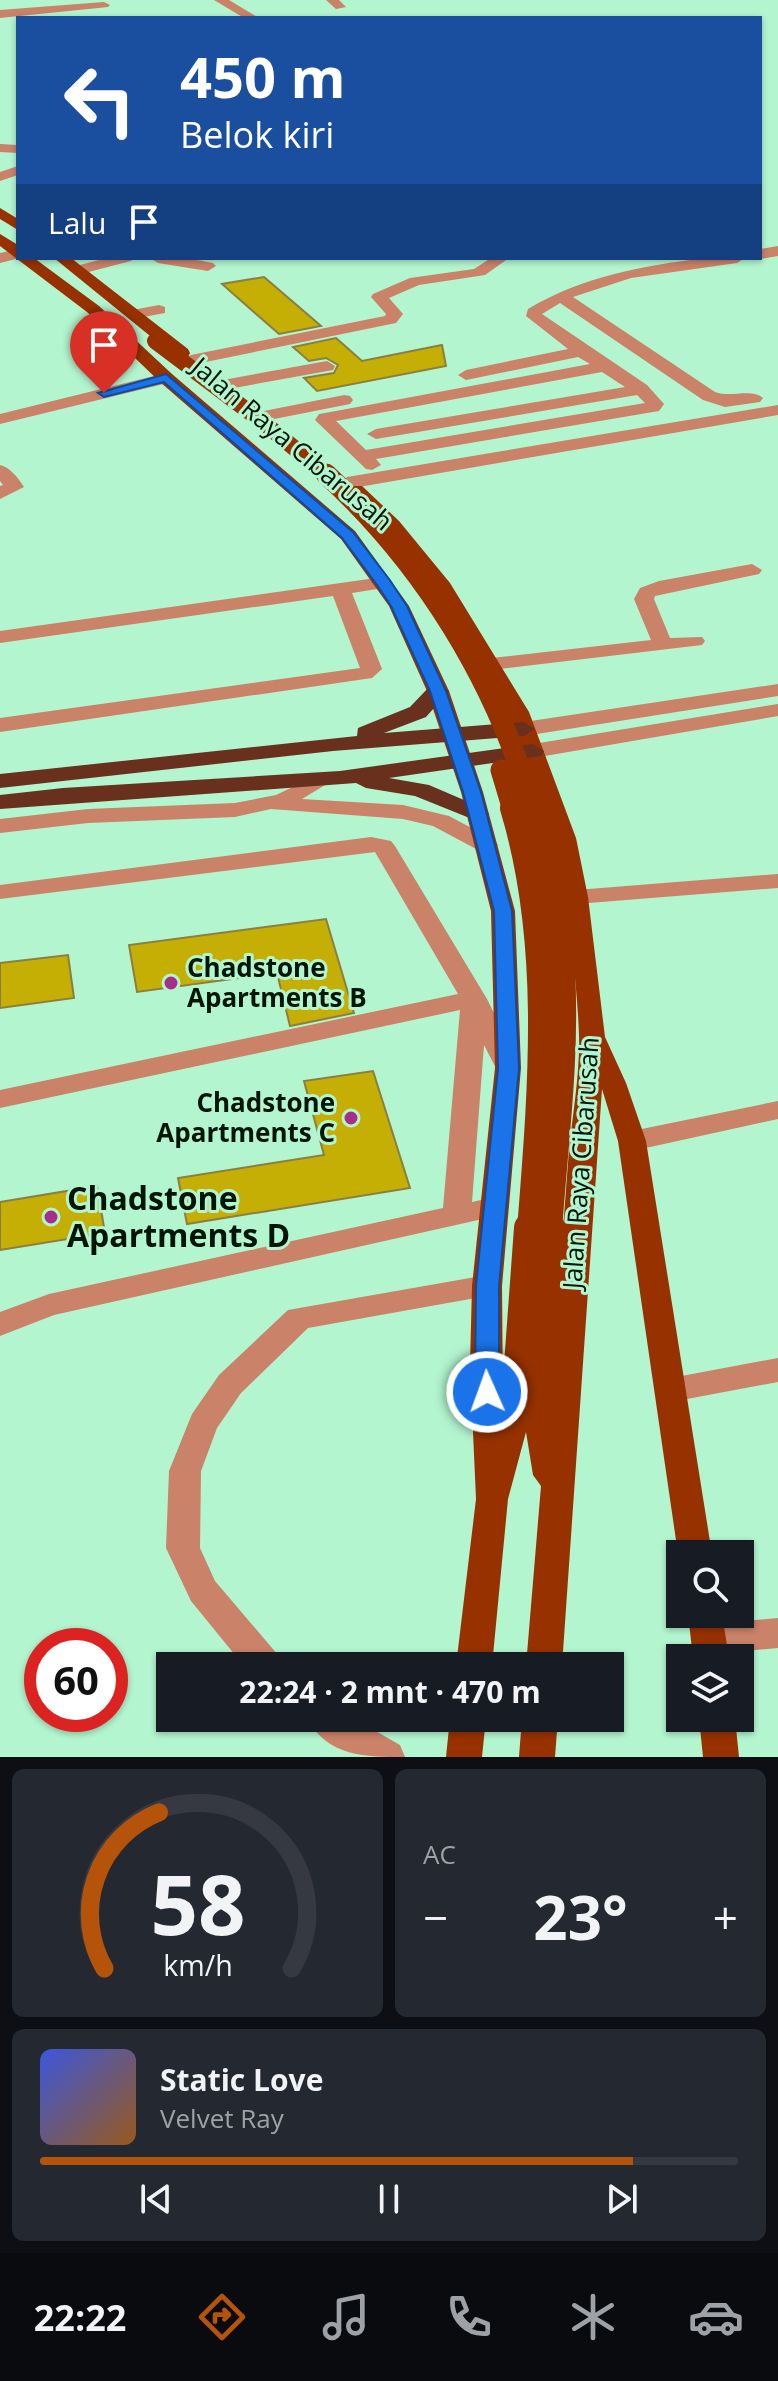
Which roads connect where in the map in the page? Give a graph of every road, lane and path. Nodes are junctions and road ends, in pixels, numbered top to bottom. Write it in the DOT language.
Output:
graph roads {
  1 [pos="36,0"];
  2 [pos="220,0"];
  3 [pos="0,3"];
  4 [pos="104,5"];
  5 [pos="0,14"];
  6 [pos="249,16"];
  7 [pos="0,212"];
  8 [pos="16,224"];
  9 [pos="0,238"];
  10 [pos="16,252"];
  11 [pos="27,260"];
  12 [pos="118,260"];
  13 [pos="170,260"];
  14 [pos="498,260"];
  15 [pos="725,260"];
  16 [pos="208,266"];
  17 [pos="77,270"];
  18 [pos="561,296"];
  19 [pos="93,309"];
  20 [pos="159,310"];
  21 [pos="133,314"];
  22 [pos="150,342"];
  23 [pos="581,351"];
  24 [pos="191,360"];
  25 [pos="327,366"];
  26 [pos="606,366"];
  27 [pos="166,378"];
  28 [pos="223,385"];
  29 [pos="641,389"];
  30 [pos="466,391"];
  31 [pos="778,394"];
  32 [pos="778,410"];
  33 [pos="489,415"];
  34 [pos="264,416"];
  35 [pos="0,419"];
  36 [pos="778,421"];
  37 [pos="505,432"];
  38 [pos="376,434"];
  39 [pos="362,456"];
  40 [pos="0,470"];
  41 [pos="384,476"];
  42 [pos="352,488"];
  43 [pos="0,493"];
  44 [pos="752,570"];
  45 [pos="383,583"];
  46 [pos="340,589"];
  47 [pos="0,637"];
  48 [pos="695,641"];
  49 [pos="663,645"];
  50 [pos="492,664"];
  51 [pos="778,690"];
  52 [pos="438,691"];
  53 [pos="778,710"];
  54 [pos="0,725"];
  55 [pos="525,731"];
  56 [pos="454,738"];
  57 [pos="333,744"];
  58 [pos="332,778"];
  59 [pos="0,781"];
  60 [pos="547,787"];
  61 [pos="0,802"];
  62 [pos="475,803"];
  63 [pos="266,805"];
  64 [pos="0,826"];
  65 [pos="486,845"];
  66 [pos="778,881"];
  67 [pos="0,892"];
  68 [pos="576,897"];
  69 [pos="474,999"];
  70 [pos="592,1037"];
  71 [pos="508,1068"];
  72 [pos="0,1099"];
  73 [pos="778,1110"];
  74 [pos="632,1141"];
  75 [pos="495,1207"];
  76 [pos="457,1216"];
  77 [pos="487,1286"];
  78 [pos="0,1324"];
  79 [pos="778,1370"];
  80 [pos="671,1390"];
  81 [pos="527,1405"];
  82 [pos="492,1499"];
  83 [pos="555,1517"];
  84 [pos="693,1540"];
  85 [pos="778,1633"];
  86 [pos="709,1637"];
  87 [pos="254,1652"];
  88 [pos="476,1652"];
  89 [pos="545,1652"];
  90 [pos="343,1732"];
  91 [pos="467,1732"];
  92 [pos="539,1732"];
  93 [pos="718,1732"];
  94 [pos="387,1757"];
  95 [pos="464,1757"];
  96 [pos="537,1757"];
  97 [pos="721,1757"];
  1 -- 3 [label="street"];
  2 -- 6 [label="street"];
  4 -- 5 [label="street"];
  7 -- 8 [label="main road"];
  9 -- 10 [label="main road"];
  11 -- 19 [label="main road, Jalan Raya Cibarusah"];
  12 -- 17 [label="street"];
  13 -- 16 [label="street"];
  14 -- 24 [label="street"];
  15 -- 18 [label="street"];
  17 -- 21 [label="main road, Jalan Raya Cibarusah"];
  17 -- 22 [label="main road, Jalan Raya Cibarusah"];
  18 -- 23 [label="street"];
  18 -- 31 [label="street"];
  19 -- 22 [label="main road, Jalan Raya Cibarusah"];
  19 -- 27 [label="main road, Jalan Raya Cibarusah"];
  20 -- 21 [label="street"];
  21 -- 24 [label="main road, Jalan Raya Cibarusah"];
  22 -- 81 [label="main road, Jalan Raya Cibarusah, bridge"];
  23 -- 26 [label="street"];
  23 -- 34 [label="street"];
  24 -- 28 [label="main road, Jalan Raya Cibarusah"];
  25 -- 28 [label="street"];
  26 -- 29 [label="street"];
  26 -- 30 [label="street"];
  27 -- 35 [label="street"];
  27 -- 45 [label="main road, Jalan Raya Cibarusah"];
  28 -- 34 [label="main road, Jalan Raya Cibarusah"];
  29 -- 33 [label="street"];
  29 -- 37 [label="street"];
  30 -- 33 [label="street"];
  30 -- 39 [label="street"];
  32 -- 41 [label="street"];
  33 -- 37 [label="street"];
  33 -- 38 [label="street"];
  34 -- 42 [label="main road, Jalan Raya Cibarusah"];
  36 -- 42 [label="street"];
  37 -- 39 [label="street"];
  39 -- 41 [label="street"];
  40 -- 43 [label="street"];
  41 -- 42 [label="street"];
  42 -- 50 [label="main road, Jalan Raya Cibarusah"];
  44 -- 49 [label="street"];
  45 -- 46 [label="street"];
  45 -- 52 [label="main road, Jalan Raya Cibarusah"];
  46 -- 47 [label="street"];
  46 -- 54 [label="street"];
  48 -- 49 [label="street"];
  49 -- 50 [label="street"];
  50 -- 55 [label="main road, Jalan Raya Cibarusah"];
  51 -- 55 [label="street"];
  52 -- 56 [label="main road, Jalan Raya Cibarusah"];
  52 -- 57 [label="highway"];
  53 -- 55 [label="street"];
  55 -- 56 [label="highway"];
  55 -- 56 [label="main road"];
  55 -- 60 [label="main road, Jalan Raya Cibarusah"];
  56 -- 57 [label="highway"];
  56 -- 58 [label="highway"];
  56 -- 62 [label="main road, Jalan Raya Cibarusah"];
  57 -- 59 [label="highway"];
  58 -- 61 [label="highway"];
  58 -- 62 [label="highway"];
  58 -- 63 [label="street"];
  60 -- 62 [label="main road"];
  60 -- 68 [label="main road, Jalan Raya Cibarusah"];
  62 -- 65 [label="main road, Jalan Raya Cibarusah"];
  63 -- 64 [label="street"];
  63 -- 65 [label="street"];
  65 -- 71 [label="main road, Jalan Raya Cibarusah"];
  66 -- 68 [label="street"];
  67 -- 69 [label="street"];
  68 -- 70 [label="main road, Jalan Raya Cibarusah"];
  69 -- 71 [label="street"];
  69 -- 72 [label="street"];
  69 -- 76 [label="street"];
  70 -- 74 [label="main road"];
  70 -- 83 [label="main road, Jalan Raya Cibarusah"];
  71 -- 75 [label="main road, Jalan Raya Cibarusah"];
  73 -- 74 [label="street"];
  74 -- 80 [label="main road"];
  75 -- 76 [label="street"];
  75 -- 77 [label="main road, Jalan Raya Cibarusah"];
  76 -- 78 [label="street"];
  77 -- 82 [label="main road, Jalan Raya Cibarusah"];
  77 -- 87 [label="street"];
  79 -- 80 [label="street"];
  80 -- 84 [label="main road"];
  81 -- 82 [label="main road, Jalan Raya Cibarusah"];
  81 -- 83 [label="main road, Jalan Raya Cibarusah"];
  82 -- 88 [label="main road, Jalan Raya Cibarusah"];
  83 -- 89 [label="main road, Jalan Raya Cibarusah"];
  85 -- 86 [label="street"];
  90 -- 94 [label="street"];
  91 -- 95 [label="main road"];
  92 -- 96 [label="main road"];
  93 -- 97 [label="main road"];
}
